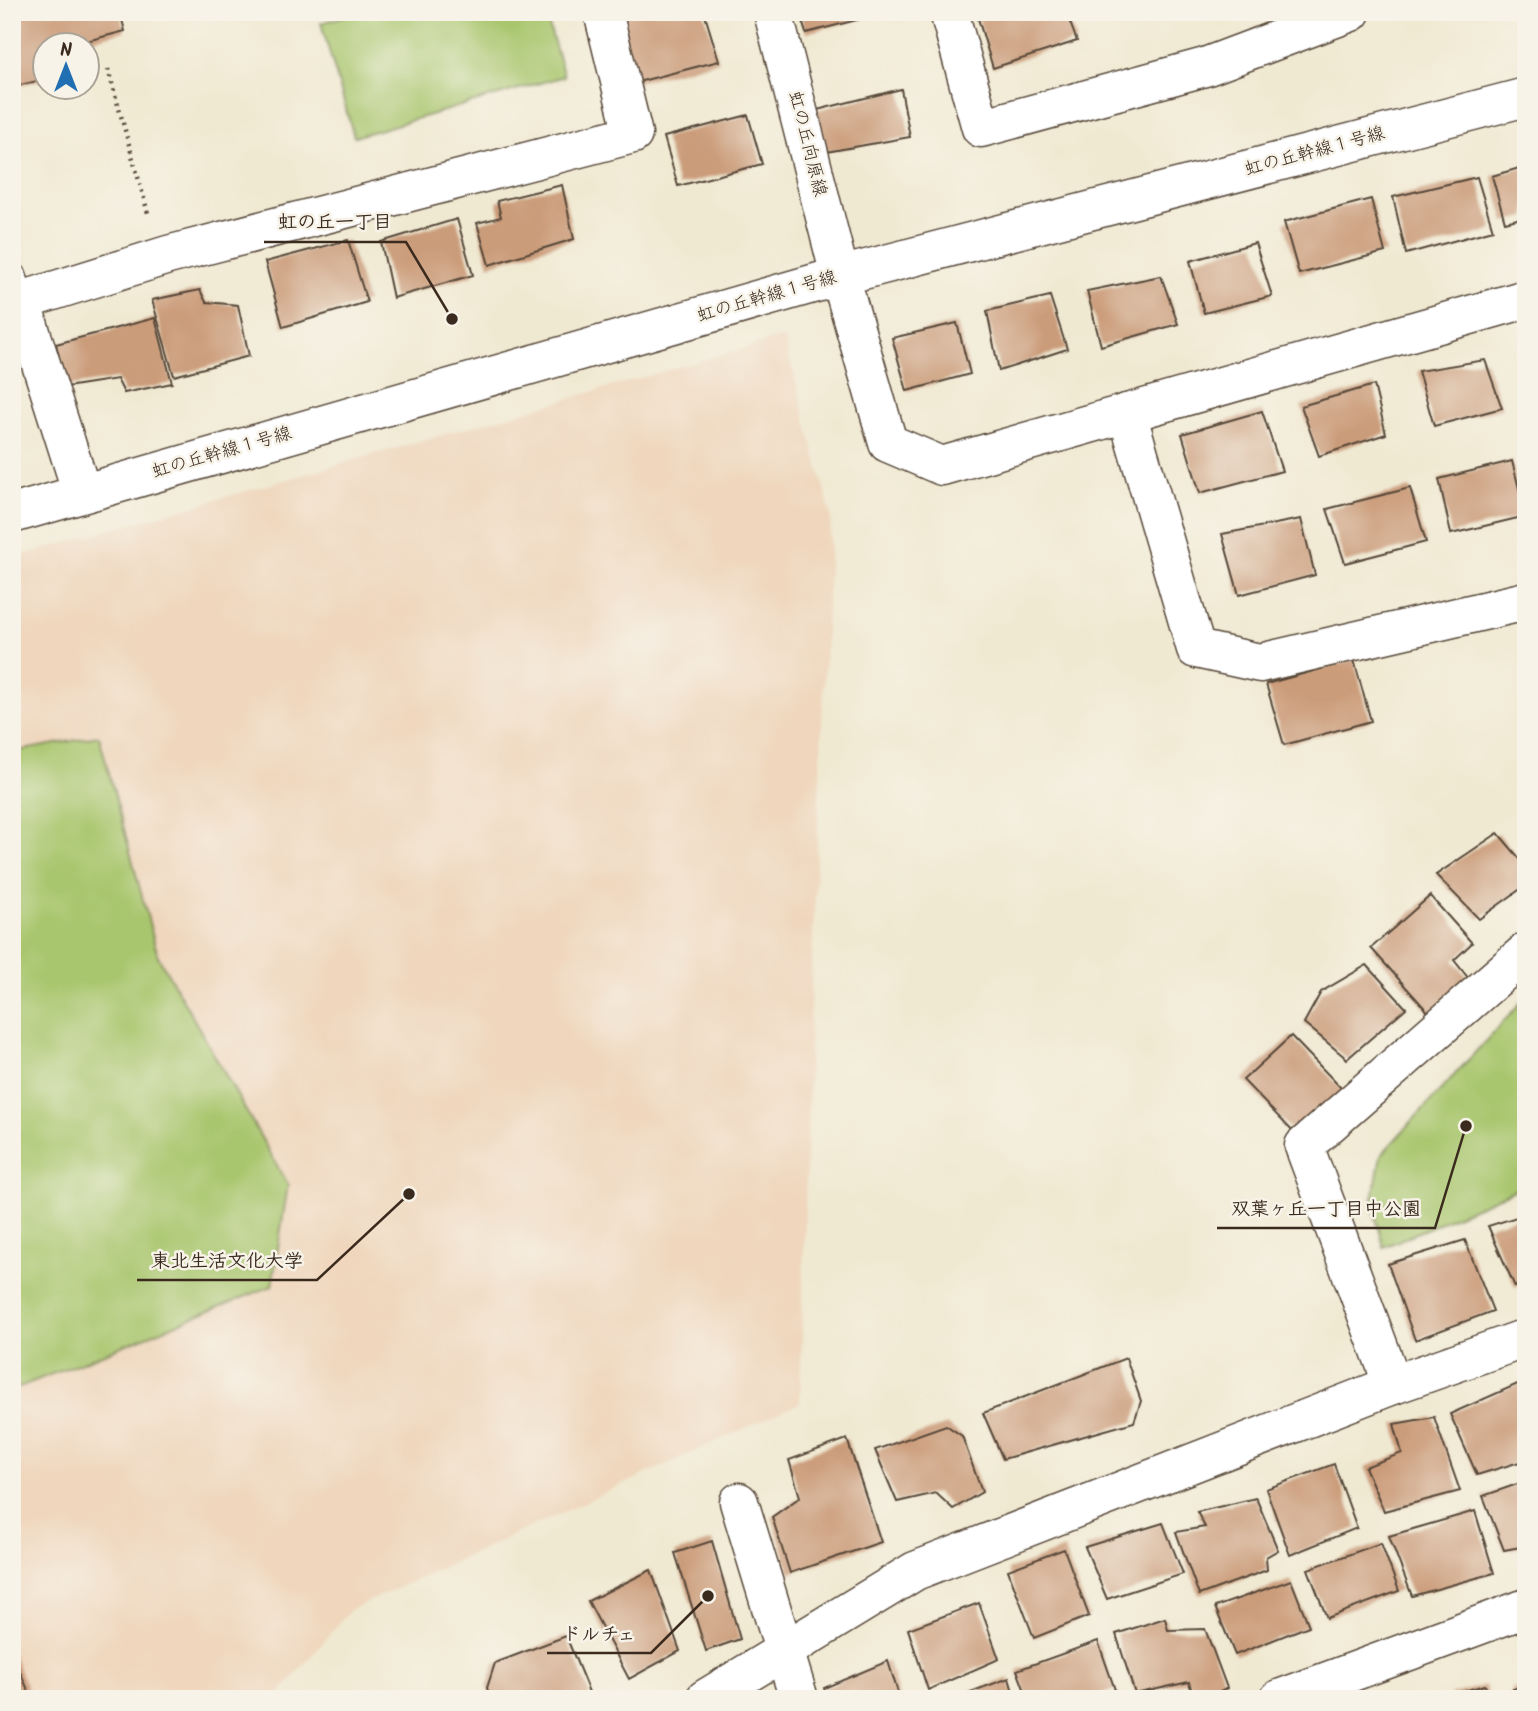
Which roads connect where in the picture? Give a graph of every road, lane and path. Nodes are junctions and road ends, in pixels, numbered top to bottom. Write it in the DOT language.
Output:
graph roads {
  1 [pos="603,12"];
  2 [pos="773,12"];
  3 [pos="949,12"];
  4 [pos="1350,12"];
  5 [pos="108,69"];
  6 [pos="1526,97"];
  7 [pos="168,255"];
  8 [pos="840,276"];
  9 [pos="17,288"];
  10 [pos="1526,299"];
  11 [pos="1126,414"];
  12 [pos="82,493"];
  13 [pos="12,514"];
  14 [pos="1526,601"];
  15 [pos="1526,952"];
  16 [pos="1526,1338"];
  17 [pos="1393,1385"];
  18 [pos="739,1502"];
  19 [pos="1526,1608"];
  20 [pos="785,1650"];
  21 [pos="705,1699"];
  22 [pos="799,1699"];
  23 [pos="1279,1699"];
  1 -- 7 [label="street"];
  2 -- 8 [label="street, 虹の丘向原線"];
  3 -- 4 [label="street"];
  5 -- 7 [label="path"];
  6 -- 8 [label="street, 虹の丘幹線１号線"];
  7 -- 9 [label="street"];
  8 -- 11 [label="street, 虹の丘向原線"];
  8 -- 12 [label="street, 虹の丘幹線１号線"];
  9 -- 12 [label="street"];
  10 -- 11 [label="street"];
  11 -- 14 [label="street"];
  12 -- 13 [label="street, 虹の丘幹線１号線"];
  15 -- 17 [label="street"];
  16 -- 17 [label="street"];
  17 -- 20 [label="street"];
  18 -- 20 [label="street"];
  19 -- 23 [label="street"];
  20 -- 21 [label="street"];
  20 -- 22 [label="street"];
}
